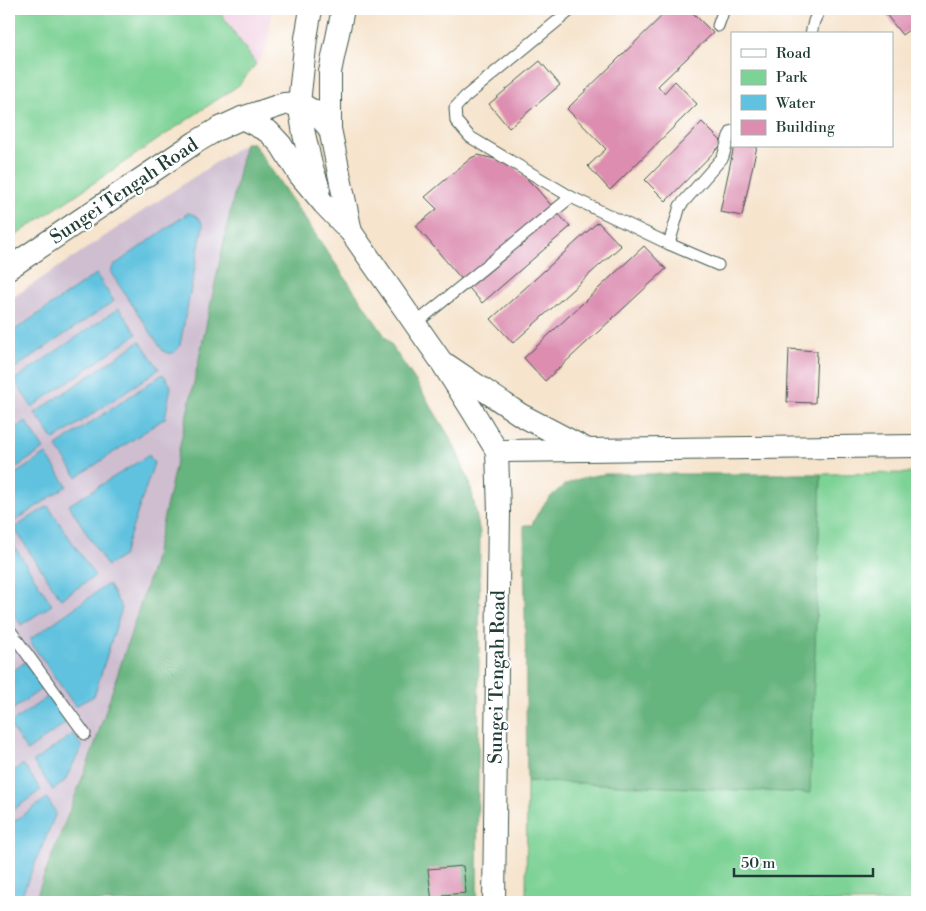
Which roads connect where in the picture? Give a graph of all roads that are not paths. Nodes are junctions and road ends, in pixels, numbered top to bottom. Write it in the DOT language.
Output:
graph roads {
  1 [pos="311,9"];
  2 [pos="343,9"];
  3 [pos="572,9"];
  4 [pos="724,9"];
  5 [pos="820,9"];
  6 [pos="718,26"];
  7 [pos="812,32"];
  8 [pos="330,72"];
  9 [pos="299,103"];
  10 [pos="242,118"];
  11 [pos="330,129"];
  12 [pos="731,133"];
  13 [pos="571,197"];
  14 [pos="324,204"];
  15 [pos="351,232"];
  16 [pos="669,244"];
  17 [pos="718,265"];
  18 [pos="9,268"];
  19 [pos="415,324"];
  20 [pos="441,361"];
  21 [pos="917,446"];
  22 [pos="590,450"];
  23 [pos="497,451"];
  24 [pos="9,629"];
  25 [pos="85,734"];
  26 [pos="494,902"];
  1 -- 9 [label="street, Sungei Tengah Road"];
  2 -- 8 [label="street, Sungei Tengah Road"];
  3 -- 13 [label="lane"];
  4 -- 6 [label="lane"];
  5 -- 7 [label="lane"];
  8 -- 9 [label="street"];
  8 -- 11 [label="street, Sungei Tengah Road"];
  9 -- 10 [label="street, Sungei Tengah Road"];
  9 -- 11 [label="street"];
  9 -- 14 [label="street, Sungei Tengah Road"];
  10 -- 14 [label="street, Sungei Tengah Road"];
  10 -- 18 [label="street, Sungei Tengah Road"];
  11 -- 15 [label="street, Sungei Tengah Road"];
  12 -- 16 [label="lane"];
  13 -- 16 [label="lane"];
  13 -- 19 [label="lane"];
  14 -- 15 [label="street, Sungei Tengah Road"];
  15 -- 19 [label="street, Sungei Tengah Road"];
  16 -- 17 [label="lane"];
  19 -- 20 [label="street, Sungei Tengah Road"];
  20 -- 22 [label="street"];
  20 -- 23 [label="street, Sungei Tengah Road"];
  21 -- 22 [label="street"];
  22 -- 23 [label="street"];
  23 -- 26 [label="street, Sungei Tengah Road"];
  24 -- 25 [label="lane"];
}
